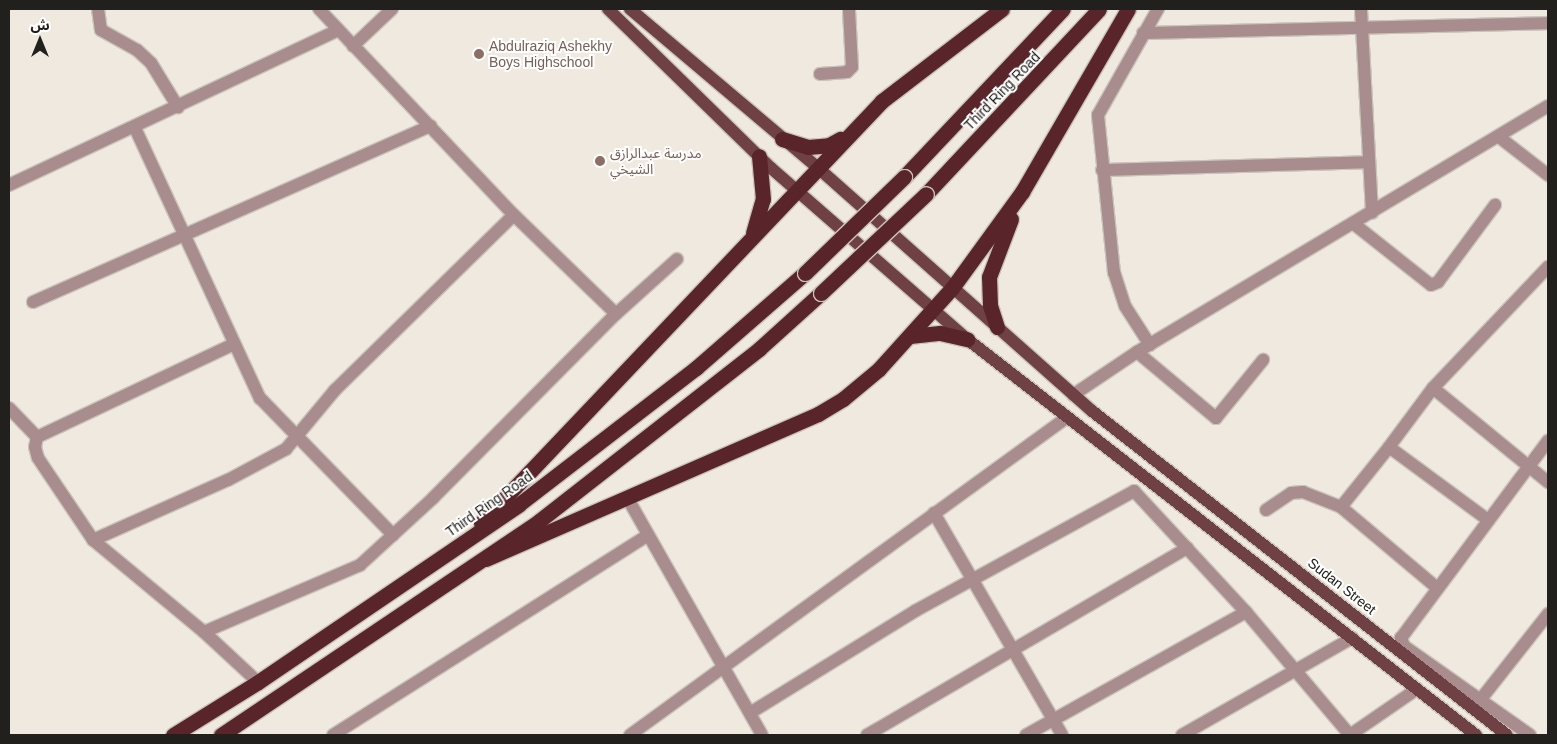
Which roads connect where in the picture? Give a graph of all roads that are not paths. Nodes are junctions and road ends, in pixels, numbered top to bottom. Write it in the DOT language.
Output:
graph roads {
  1 [pos="98,9"];
  2 [pos="319,9"];
  3 [pos="392,9"];
  4 [pos="608,9"];
  5 [pos="630,9"];
  6 [pos="849,9"];
  7 [pos="1002,9"];
  8 [pos="1063,9"];
  9 [pos="1099,9"];
  10 [pos="1128,9"];
  11 [pos="1158,9"];
  12 [pos="1361,9"];
  13 [pos="1548,24"];
  14 [pos="1362,29"];
  15 [pos="338,30"];
  16 [pos="1143,34"];
  17 [pos="353,46"];
  18 [pos="820,74"];
  19 [pos="1548,106"];
  20 [pos="178,107"];
  21 [pos="431,126"];
  22 [pos="135,128"];
  23 [pos="852,132"];
  24 [pos="1499,137"];
  25 [pos="782,139"];
  26 [pos="759,156"];
  27 [pos="1369,162"];
  28 [pos="817,167"];
  29 [pos="1102,170"];
  30 [pos="1548,175"];
  31 [pos="9,185"];
  32 [pos="796,191"];
  33 [pos="1022,192"];
  34 [pos="1495,205"];
  35 [pos="1372,213"];
  36 [pos="514,215"];
  37 [pos="1354,224"];
  38 [pos="753,235"];
  39 [pos="184,236"];
  40 [pos="677,259"];
  41 [pos="1548,267"];
  42 [pos="952,288"];
  43 [pos="33,302"];
  44 [pos="933,310"];
  45 [pos="616,314"];
  46 [pos="997,327"];
  47 [pos="910,336"];
  48 [pos="968,339"];
  49 [pos="234,344"];
  50 [pos="1150,345"];
  51 [pos="1137,352"];
  52 [pos="1263,360"];
  53 [pos="1433,388"];
  54 [pos="1073,395"];
  55 [pos="9,408"];
  56 [pos="1066,418"];
  57 [pos="297,434"];
  58 [pos="37,437"];
  59 [pos="1548,441"];
  60 [pos="1389,447"];
  61 [pos="1529,466"];
  62 [pos="1548,482"];
  63 [pos="628,499"];
  64 [pos="1341,507"];
  65 [pos="1266,510"];
  66 [pos="934,513"];
  67 [pos="1488,520"];
  68 [pos="1252,534"];
  69 [pos="393,535"];
  70 [pos="648,535"];
  71 [pos="93,540"];
  72 [pos="465,540"];
  73 [pos="1187,548"];
  74 [pos="1240,550"];
  75 [pos="486,559"];
  76 [pos="972,579"];
  77 [pos="1436,587"];
  78 [pos="1246,612"];
  79 [pos="1548,614"];
  80 [pos="204,632"];
  81 [pos="1352,638"];
  82 [pos="1011,648"];
  83 [pos="725,669"];
  84 [pos="1296,671"];
  85 [pos="258,682"];
  86 [pos="1417,689"];
  87 [pos="1477,704"];
  88 [pos="750,713"];
  89 [pos="1053,720"];
  90 [pos="173,735"];
  91 [pos="221,735"];
  92 [pos="333,735"];
  93 [pos="630,735"];
  94 [pos="762,735"];
  95 [pos="866,735"];
  96 [pos="1026,735"];
  97 [pos="1062,735"];
  98 [pos="1182,735"];
  99 [pos="1350,735"];
  100 [pos="1476,735"];
  101 [pos="1507,735"];
  102 [pos="1530,735"];
  1 -- 20 [label="street"];
  2 -- 15 [label="street"];
  3 -- 17 [label="street"];
  4 -- 26 [label="main road"];
  5 -- 25 [label="main road, Sudan Street"];
  6 -- 18 [label="street"];
  7 -- 23 [label="highway"];
  8 -- 72 [label="highway, Third Ring Road, bridge"];
  9 -- 75 [label="highway, Third Ring Road, bridge"];
  10 -- 33 [label="highway"];
  11 -- 16 [label="street"];
  12 -- 14 [label="street"];
  13 -- 14 [label="street"];
  14 -- 16 [label="street"];
  14 -- 27 [label="street"];
  15 -- 17 [label="street"];
  15 -- 20 [label="street"];
  16 -- 29 [label="street"];
  17 -- 21 [label="street"];
  19 -- 24 [label="street"];
  20 -- 22 [label="street"];
  21 -- 36 [label="street"];
  21 -- 39 [label="street"];
  22 -- 31 [label="street"];
  22 -- 39 [label="street"];
  23 -- 25 [label="highway"];
  23 -- 28 [label="highway"];
  24 -- 30 [label="street"];
  24 -- 35 [label="street"];
  25 -- 28 [label="main road, Sudan Street"];
  26 -- 32 [label="main road"];
  26 -- 38 [label="highway"];
  27 -- 29 [label="street"];
  27 -- 35 [label="street"];
  28 -- 32 [label="highway"];
  28 -- 42 [label="main road, Sudan Street"];
  29 -- 50 [label="street"];
  32 -- 38 [label="highway"];
  32 -- 44 [label="main road"];
  33 -- 42 [label="highway"];
  33 -- 46 [label="highway"];
  34 -- 37 [label="street"];
  35 -- 37 [label="street"];
  36 -- 45 [label="street"];
  36 -- 57 [label="street"];
  37 -- 50 [label="street"];
  38 -- 72 [label="highway"];
  39 -- 43 [label="street"];
  39 -- 49 [label="street"];
  40 -- 45 [label="street"];
  41 -- 53 [label="street"];
  42 -- 44 [label="highway"];
  42 -- 46 [label="main road, Sudan Street"];
  44 -- 47 [label="highway"];
  44 -- 48 [label="main road"];
  45 -- 69 [label="street"];
  46 -- 54 [label="main road, Sudan Street"];
  47 -- 48 [label="highway"];
  47 -- 63 [label="highway"];
  48 -- 56 [label="main road"];
  49 -- 57 [label="street"];
  49 -- 58 [label="street"];
  50 -- 51 [label="street"];
  51 -- 52 [label="street"];
  51 -- 54 [label="street"];
  53 -- 60 [label="street"];
  53 -- 61 [label="street"];
  54 -- 68 [label="main road, Sudan Street"];
  55 -- 58 [label="street"];
  56 -- 66 [label="street"];
  56 -- 74 [label="main road"];
  57 -- 69 [label="street"];
  57 -- 71 [label="street"];
  58 -- 71 [label="street"];
  59 -- 61 [label="street"];
  60 -- 64 [label="street"];
  60 -- 67 [label="street"];
  61 -- 62 [label="street"];
  61 -- 67 [label="street"];
  63 -- 70 [label="street"];
  63 -- 75 [label="highway"];
  64 -- 65 [label="street"];
  64 -- 77 [label="street"];
  66 -- 76 [label="street"];
  66 -- 83 [label="street"];
  67 -- 77 [label="street"];
  68 -- 74 [label="main road"];
  68 -- 87 [label="main road, Sudan Street"];
  69 -- 80 [label="street"];
  70 -- 83 [label="street"];
  70 -- 92 [label="street"];
  71 -- 80 [label="street"];
  72 -- 85 [label="highway, Third Ring Road"];
  73 -- 76 [label="street"];
  73 -- 78 [label="street"];
  73 -- 82 [label="street"];
  74 -- 81 [label="main road"];
  75 -- 91 [label="highway"];
  76 -- 82 [label="street"];
  76 -- 88 [label="street"];
  77 -- 87 [label="street"];
  78 -- 84 [label="street"];
  78 -- 89 [label="street"];
  79 -- 87 [label="street"];
  80 -- 85 [label="street"];
  81 -- 84 [label="street"];
  81 -- 86 [label="main road"];
  82 -- 89 [label="street"];
  82 -- 95 [label="street"];
  83 -- 88 [label="street"];
  83 -- 93 [label="street"];
  84 -- 98 [label="street"];
  84 -- 99 [label="street"];
  85 -- 90 [label="highway, Third Ring Road"];
  86 -- 99 [label="street"];
  86 -- 100 [label="main road"];
  87 -- 101 [label="main road, Sudan Street"];
  87 -- 102 [label="street"];
  88 -- 94 [label="street"];
  89 -- 96 [label="street"];
  89 -- 97 [label="street"];
}
